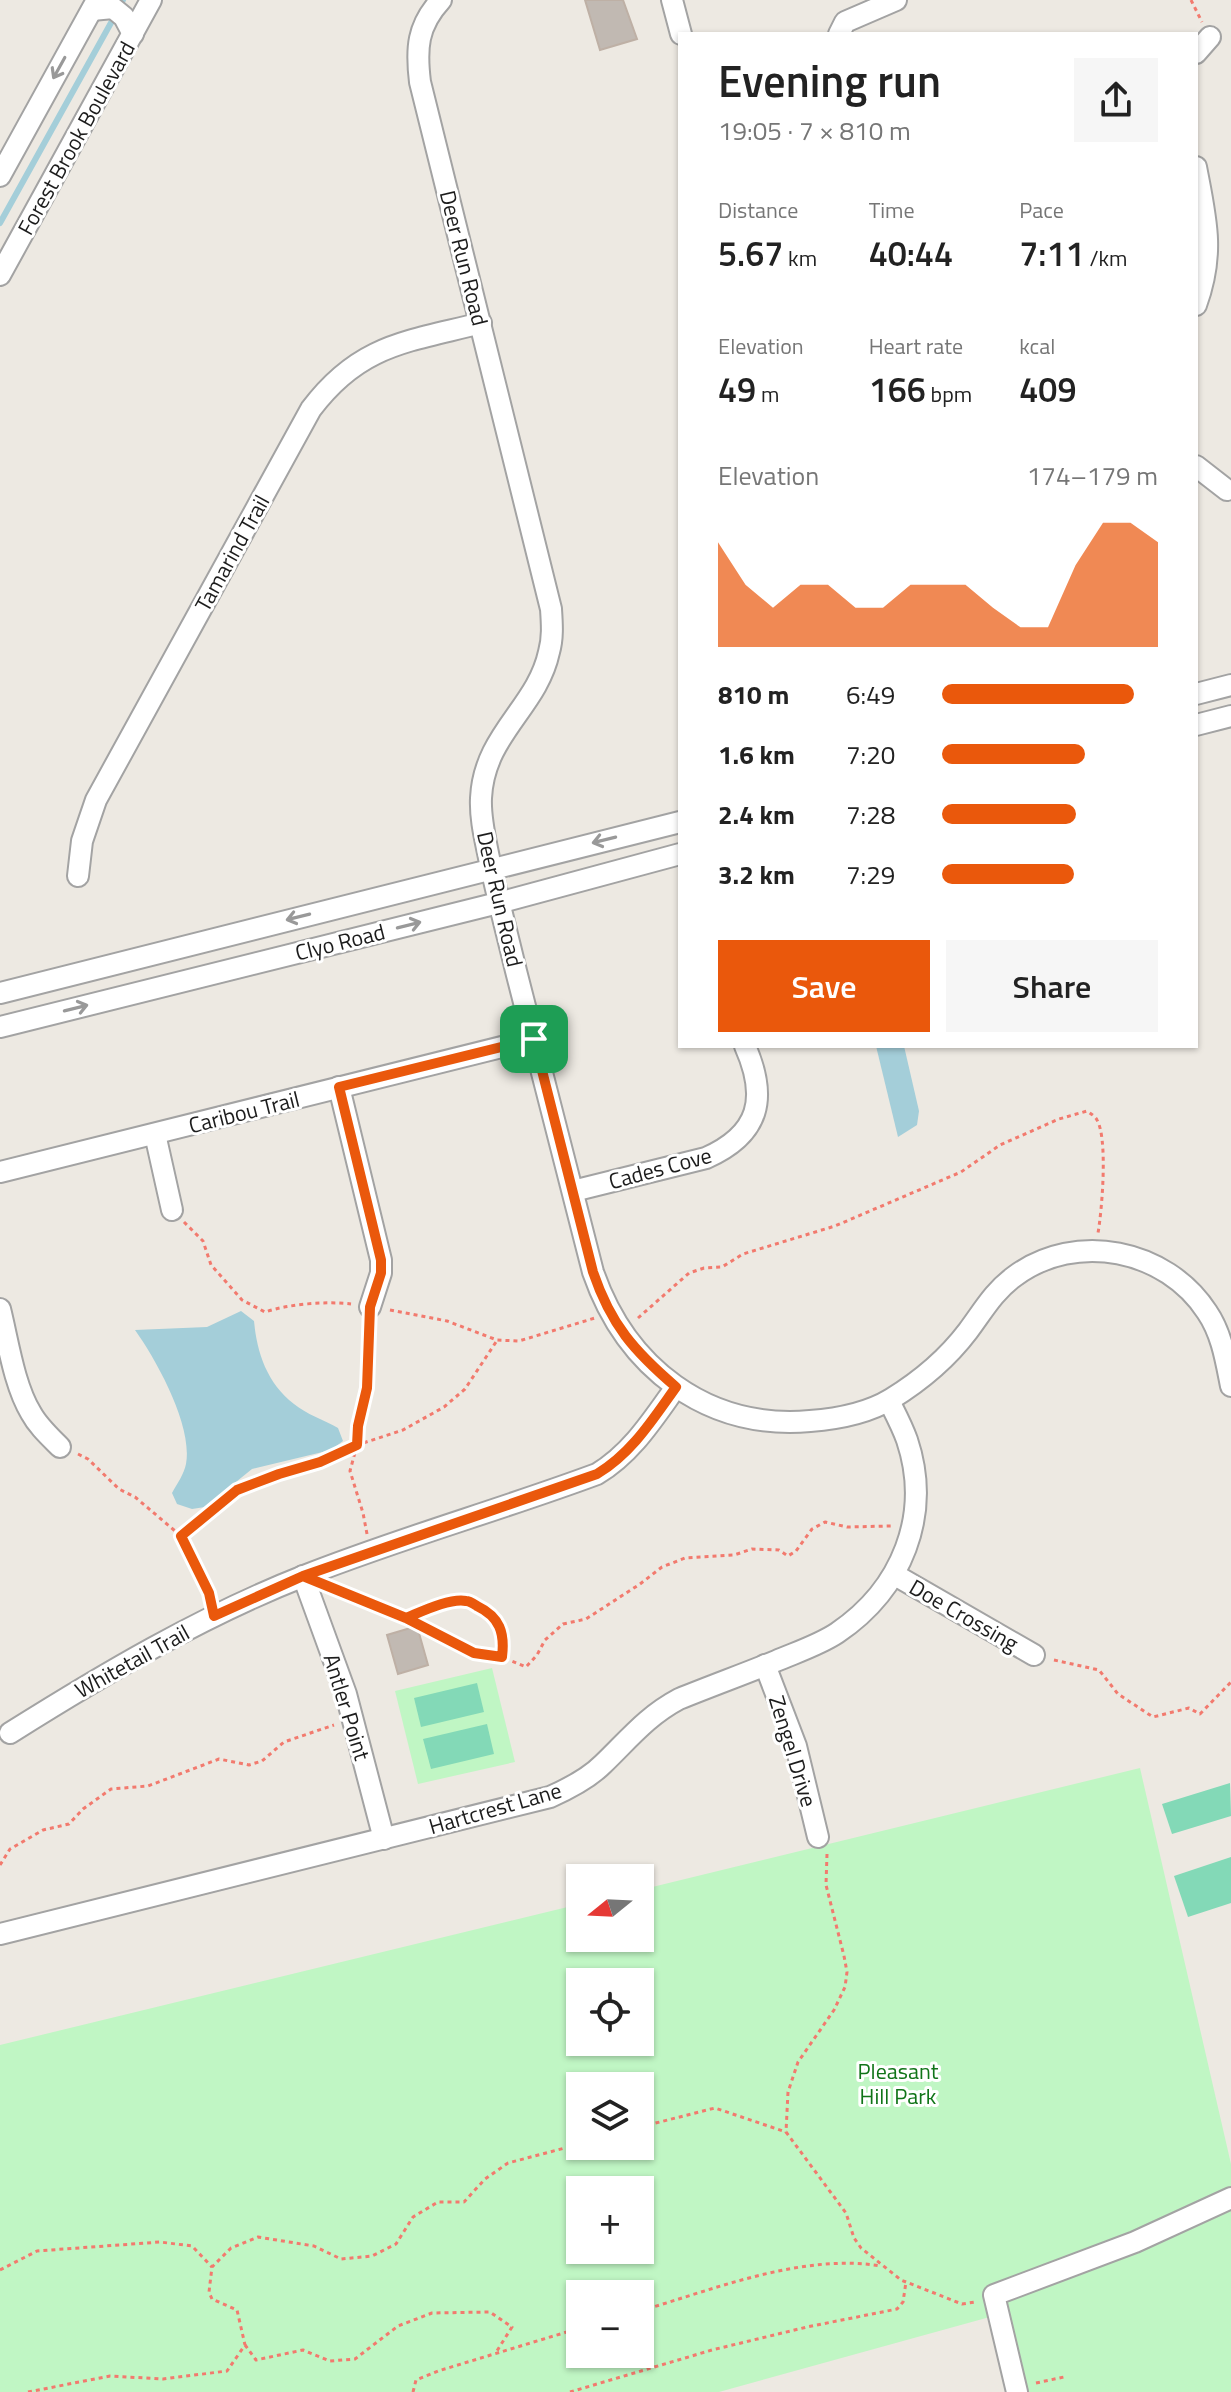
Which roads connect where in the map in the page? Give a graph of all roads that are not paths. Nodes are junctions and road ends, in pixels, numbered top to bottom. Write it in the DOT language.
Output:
graph roads {
  1 [pos="151,0"];
  2 [pos="441,0"];
  3 [pos="672,0"];
  4 [pos="896,0"];
  5 [pos="94,5"];
  6 [pos="680,32"];
  7 [pos="840,32"];
  8 [pos="133,34"];
  9 [pos="1210,37"];
  10 [pos="1198,51"];
  11 [pos="0,176"];
  12 [pos="1198,177"];
  13 [pos="0,275"];
  14 [pos="1198,300"];
  15 [pos="481,323"];
  16 [pos="1198,468"];
  17 [pos="1227,490"];
  18 [pos="1231,685"];
  19 [pos="1198,693"];
  20 [pos="1231,716"];
  21 [pos="1198,724"];
  22 [pos="678,822"];
  23 [pos="678,855"];
  24 [pos="491,868"];
  25 [pos="78,876"];
  26 [pos="498,903"];
  27 [pos="0,993"];
  28 [pos="0,1027"];
  29 [pos="534,1039"];
  30 [pos="746,1048"];
  31 [pos="339,1087"];
  32 [pos="155,1134"];
  33 [pos="0,1172"];
  34 [pos="573,1191"];
  35 [pos="172,1210"];
  36 [pos="370,1307"];
  37 [pos="0,1309"];
  38 [pos="1231,1386"];
  39 [pos="676,1387"];
  40 [pos="889,1401"];
  41 [pos="60,1447"];
  42 [pos="895,1575"];
  43 [pos="303,1576"];
  44 [pos="1034,1655"];
  45 [pos="765,1665"];
  46 [pos="10,1733"];
  47 [pos="818,1837"];
  48 [pos="384,1839"];
  49 [pos="0,1934"];
  50 [pos="1231,2198"];
  51 [pos="1017,2392"];
  1 -- 8 [label="street, Forest Brook Boulevard"];
  2 -- 15 [label="street, Deer Run Road"];
  3 -- 6 [label="street"];
  4 -- 7 [label="street"];
  5 -- 8 [label="street"];
  5 -- 11 [label="street, one-way"];
  8 -- 13 [label="street, Forest Brook Boulevard"];
  9 -- 10 [label="street"];
  12 -- 14 [label="street"];
  15 -- 24 [label="street, Deer Run Road"];
  15 -- 25 [label="street, Tamarind Trail"];
  16 -- 17 [label="street"];
  18 -- 19 [label="street"];
  20 -- 21 [label="street"];
  22 -- 24 [label="street, Clyo Road, one-way"];
  23 -- 26 [label="street, Clyo Road"];
  24 -- 26 [label="street, Deer Run Road"];
  24 -- 27 [label="street, Clyo Road, one-way"];
  28 -- 26 [label="street, Clyo Road, one-way"];
  26 -- 29 [label="street, Deer Run Road"];
  29 -- 31 [label="street, Caribou Trail"];
  29 -- 34 [label="street, Deer Run Road"];
  30 -- 34 [label="street, Cades Cove"];
  31 -- 32 [label="street, Caribou Trail"];
  31 -- 36 [label="street"];
  32 -- 33 [label="street, Caribou Trail"];
  32 -- 35 [label="street"];
  34 -- 39 [label="street, Deer Run Road"];
  37 -- 41 [label="street"];
  38 -- 40 [label="street, Deer Run Road"];
  39 -- 40 [label="street, Deer Run Road"];
  39 -- 43 [label="street, Whitetail Trail"];
  40 -- 42 [label="street, Hartcrest Lane"];
  42 -- 44 [label="street, Doe Crossing"];
  42 -- 45 [label="street, Hartcrest Lane"];
  43 -- 46 [label="street, Whitetail Trail"];
  43 -- 48 [label="street, Antler Point"];
  45 -- 47 [label="street, Zengel Drive"];
  45 -- 48 [label="street, Hartcrest Lane"];
  48 -- 49 [label="street, Hartcrest Lane"];
  50 -- 51 [label="street"];
}
